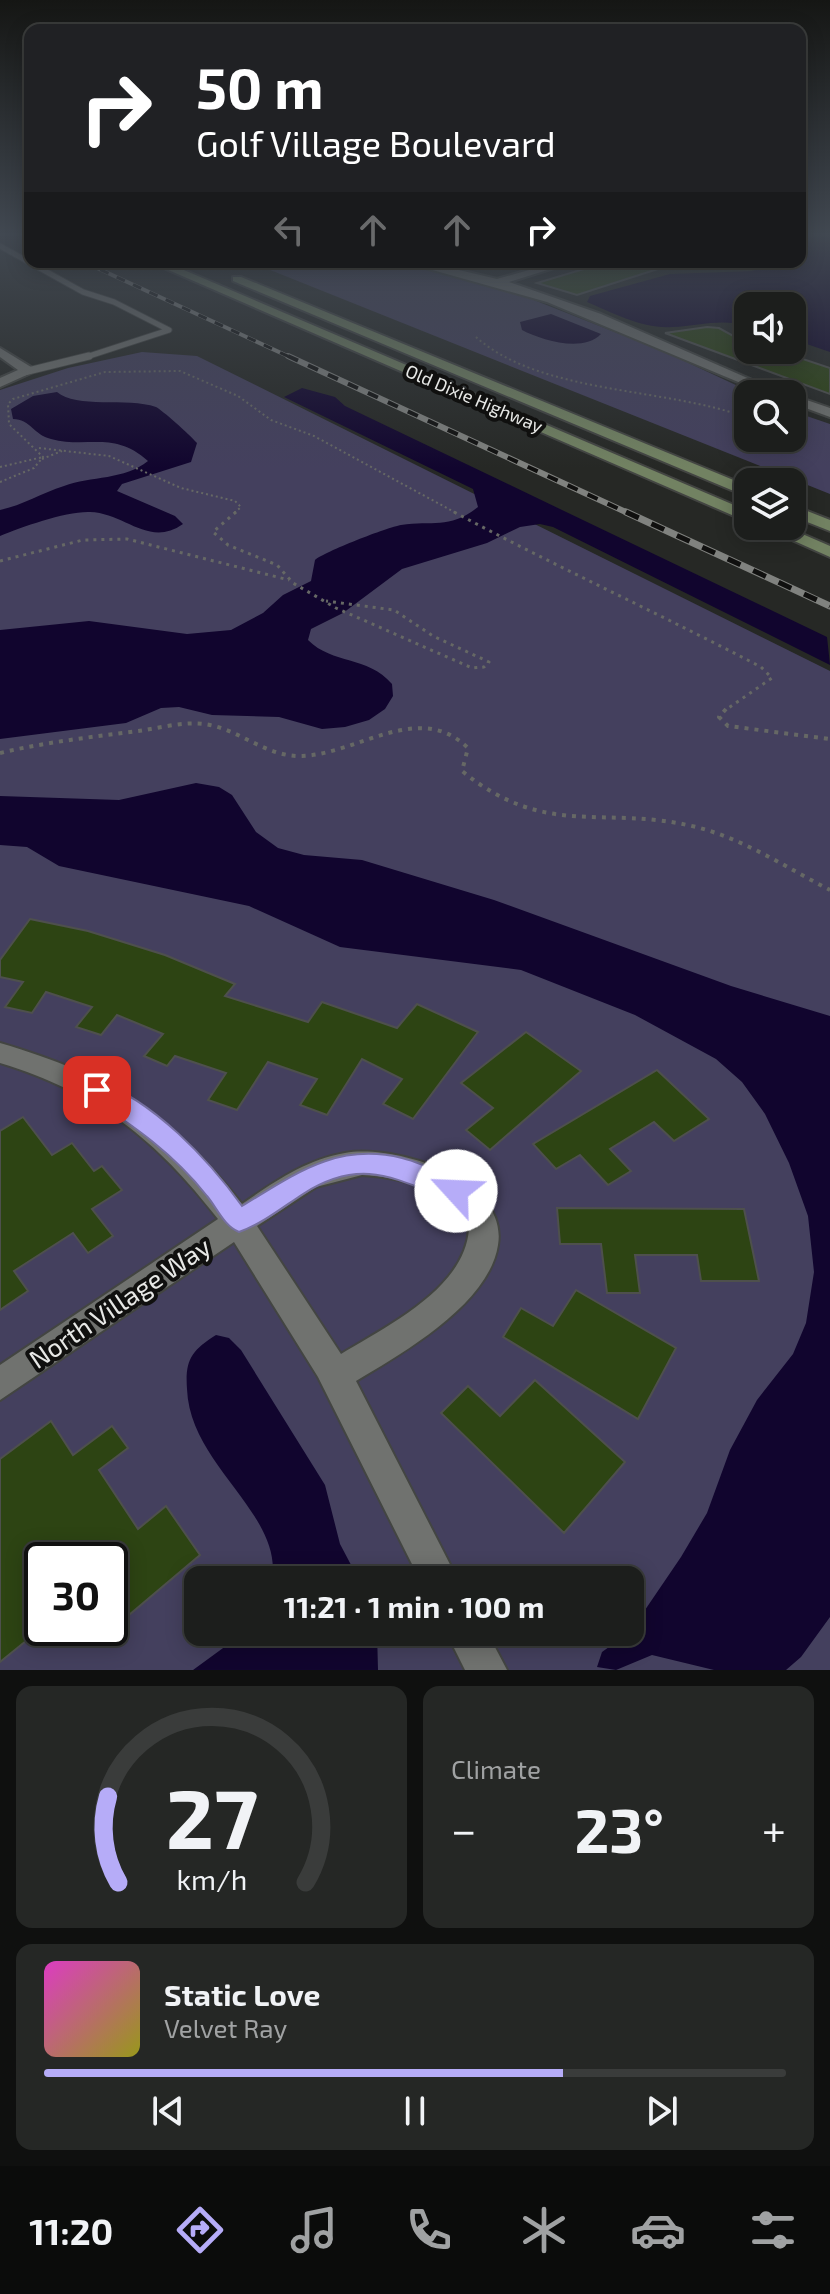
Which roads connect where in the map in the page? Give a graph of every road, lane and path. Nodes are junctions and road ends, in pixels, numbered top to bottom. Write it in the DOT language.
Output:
graph roads {
  1 [pos="134,312"];
  2 [pos="272,312"];
  3 [pos="315,312"];
  4 [pos="580,312"];
  5 [pos="476,337"];
  6 [pos="2,355"];
  7 [pos="25,371"];
  8 [pos="748,380"];
  9 [pos="0,383"];
  10 [pos="806,404"];
  11 [pos="830,413"];
  12 [pos="734,414"];
  13 [pos="37,448"];
  14 [pos="69,450"];
  15 [pos="42,458"];
  16 [pos="0,467"];
  17 [pos="0,482"];
  18 [pos="734,486"];
  19 [pos="734,511"];
  20 [pos="806,516"];
  21 [pos="830,526"];
  22 [pos="802,540"];
  23 [pos="830,552"];
  24 [pos="0,561"];
  25 [pos="289,580"];
  26 [pos="326,601"];
  27 [pos="830,739"];
  28 [pos="0,753"];
  29 [pos="830,890"];
  30 [pos="0,1053"];
  31 [pos="239,1221"];
  32 [pos="337,1374"];
  33 [pos="0,1384"];
  34 [pos="432,1566"];
  35 [pos="473,1646"];
  36 [pos="487,1670"];
  1 -- 7 [label="lane"];
  2 -- 19 [label="main road, Old Dixie Highway"];
  3 -- 18 [label="main road, Old Dixie Highway"];
  4 -- 8 [label="street"];
  5 -- 12 [label="path"];
  6 -- 7 [label="street"];
  7 -- 9 [label="street"];
  10 -- 11 [label="street"];
  13 -- 14 [label="path"];
  13 -- 15 [label="path"];
  13 -- 27 [label="path"];
  14 -- 15 [label="path"];
  14 -- 25 [label="path"];
  15 -- 16 [label="path"];
  15 -- 17 [label="path"];
  20 -- 21 [label="main road"];
  22 -- 23 [label="main road"];
  24 -- 25 [label="path"];
  25 -- 26 [label="path"];
  26 -- 26 [label="path"];
  28 -- 29 [label="path"];
  30 -- 31 [label="street"];
  31 -- 32 [label="street"];
  31 -- 32 [label="street, North Village Way"];
  31 -- 33 [label="street, North Village Way"];
  32 -- 34 [label="street"];
  35 -- 36 [label="street"];
}
